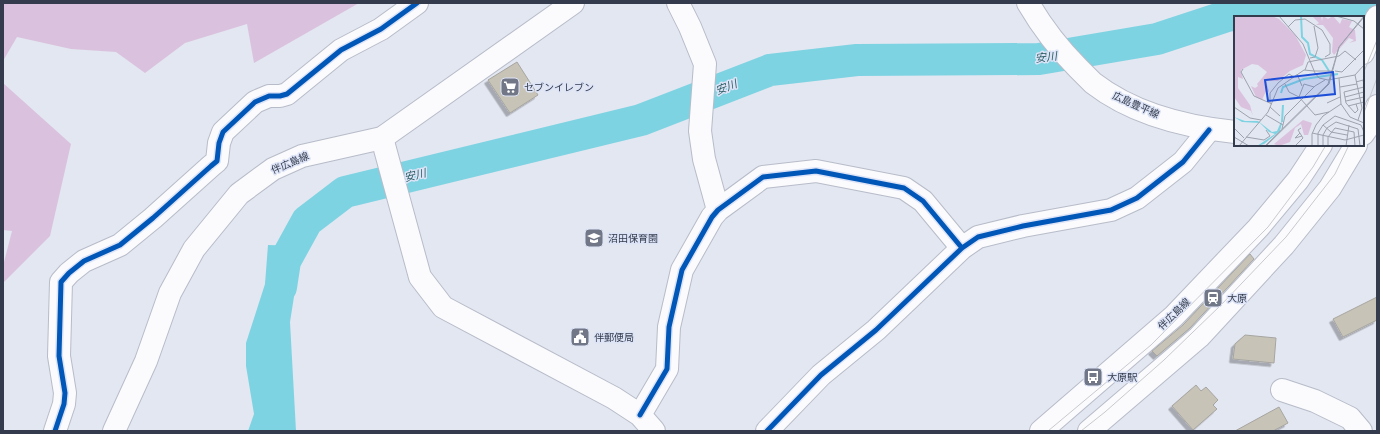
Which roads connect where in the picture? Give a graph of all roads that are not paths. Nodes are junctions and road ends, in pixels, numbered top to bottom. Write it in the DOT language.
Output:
graph roads {
  1 [pos="416,3"];
  2 [pos="573,3"];
  3 [pos="678,3"];
  4 [pos="1028,3"];
  5 [pos="1377,17"];
  6 [pos="1366,47"];
  7 [pos="1209,130"];
  8 [pos="1234,132"];
  9 [pos="384,144"];
  10 [pos="1319,146"];
  11 [pos="1355,146"];
  12 [pos="718,210"];
  13 [pos="962,248"];
  14 [pos="1282,390"];
  15 [pos="647,423"];
  16 [pos="55,431"];
  17 [pos="114,431"];
  18 [pos="767,431"];
  19 [pos="1041,431"];
  20 [pos="1089,431"];
  21 [pos="1361,431"];
  1 -- 16 [label="street"];
  2 -- 9 [label="street, 伴広島線"];
  3 -- 12 [label="street"];
  4 -- 7 [label="street, 広島豊平線"];
  5 -- 6 [label="street"];
  7 -- 8 [label="street, 広島豊平線"];
  7 -- 13 [label="street"];
  9 -- 15 [label="street"];
  9 -- 17 [label="street, 伴広島線"];
  10 -- 19 [label="street, 伴広島線"];
  11 -- 20 [label="street"];
  12 -- 13 [label="street"];
  12 -- 15 [label="street"];
  13 -- 18 [label="street"];
  14 -- 21 [label="street"];
}
